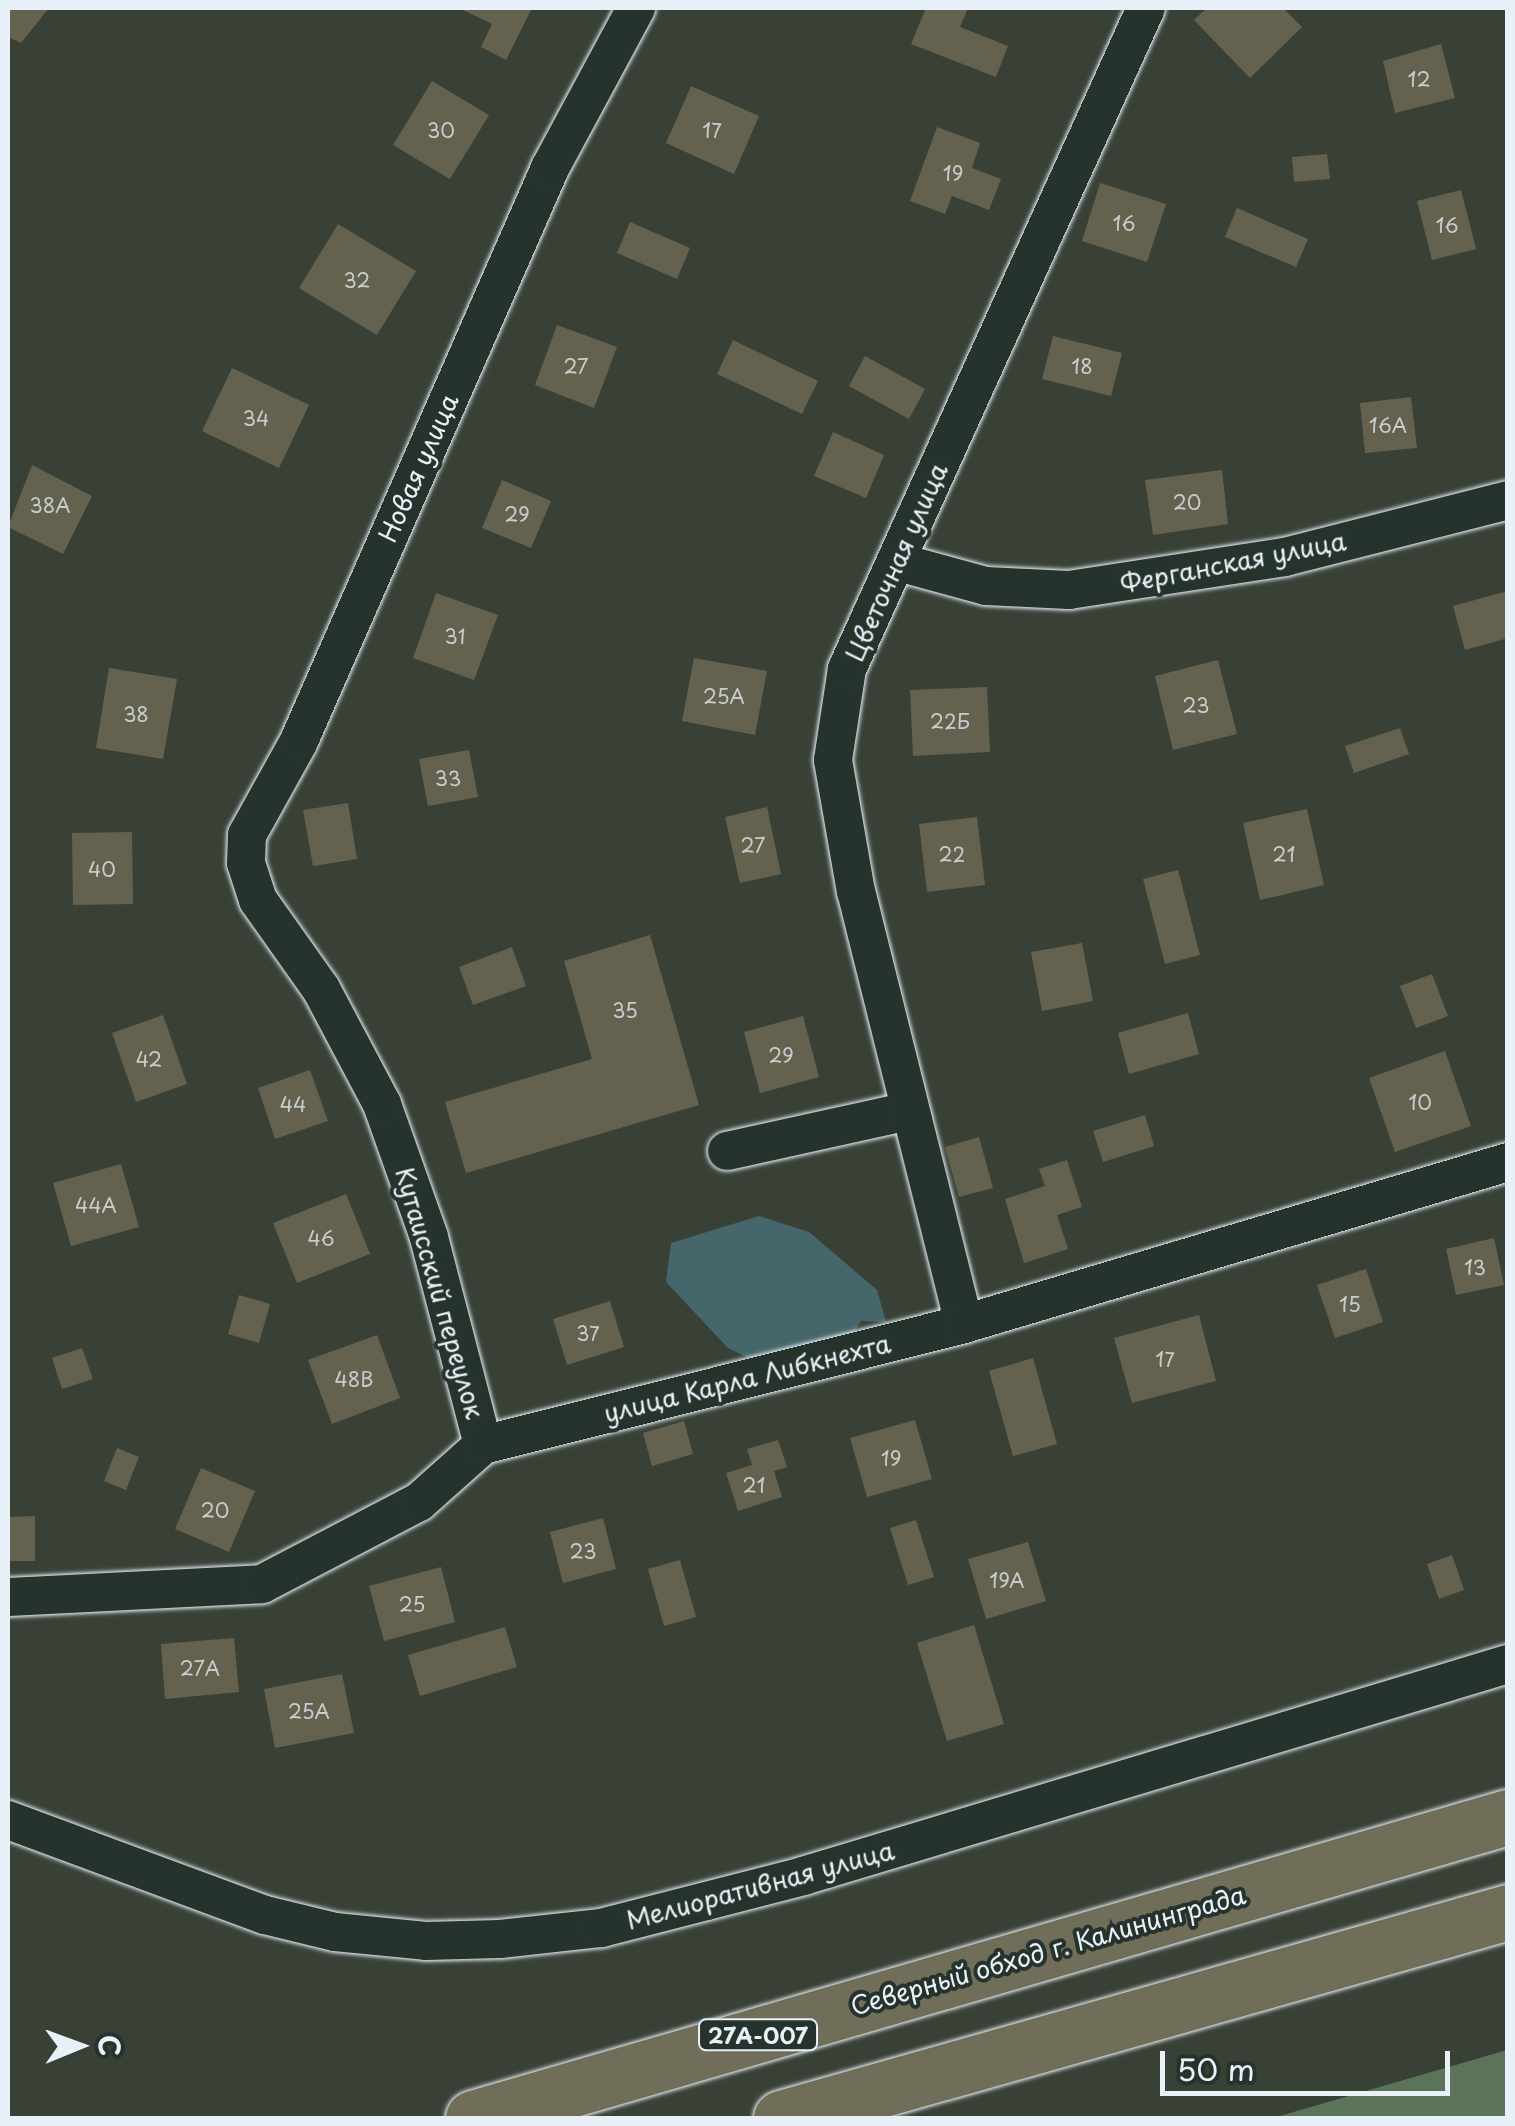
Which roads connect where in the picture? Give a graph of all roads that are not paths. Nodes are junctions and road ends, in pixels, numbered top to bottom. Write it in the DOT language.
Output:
graph roads {
  1 [pos="636,8"];
  2 [pos="1146,8"];
  3 [pos="1508,500"];
  4 [pos="898,562"];
  5 [pos="280,932"];
  6 [pos="909,1112"];
  7 [pos="727,1150"];
  8 [pos="1508,1162"];
  9 [pos="964,1324"];
  10 [pos="483,1445"];
  11 [pos="8,1597"];
  12 [pos="1508,1664"];
  13 [pos="1508,1817"];
  14 [pos="8,1820"];
  15 [pos="1508,1912"];
  16 [pos="473,2118"];
  17 [pos="781,2118"];
  1 -- 5 [label="street, Новая улица"];
  2 -- 4 [label="street, Цветочная улица"];
  3 -- 4 [label="street, Ферганская улица"];
  4 -- 6 [label="street, Цветочная улица"];
  5 -- 10 [label="street, Кутаисский переулок"];
  6 -- 7 [label="street"];
  6 -- 9 [label="street, Цветочная улица"];
  8 -- 9 [label="street, улица Карла Либкнехта"];
  9 -- 10 [label="street, улица Карла Либкнехта"];
  10 -- 11 [label="street, улица Карла Либкнехта"];
  12 -- 14 [label="street, Мелиоративная улица"];
  13 -- 16 [label="highway, Северный обход г. Калининграда / 27А-007"];
  15 -- 17 [label="highway"];
}
